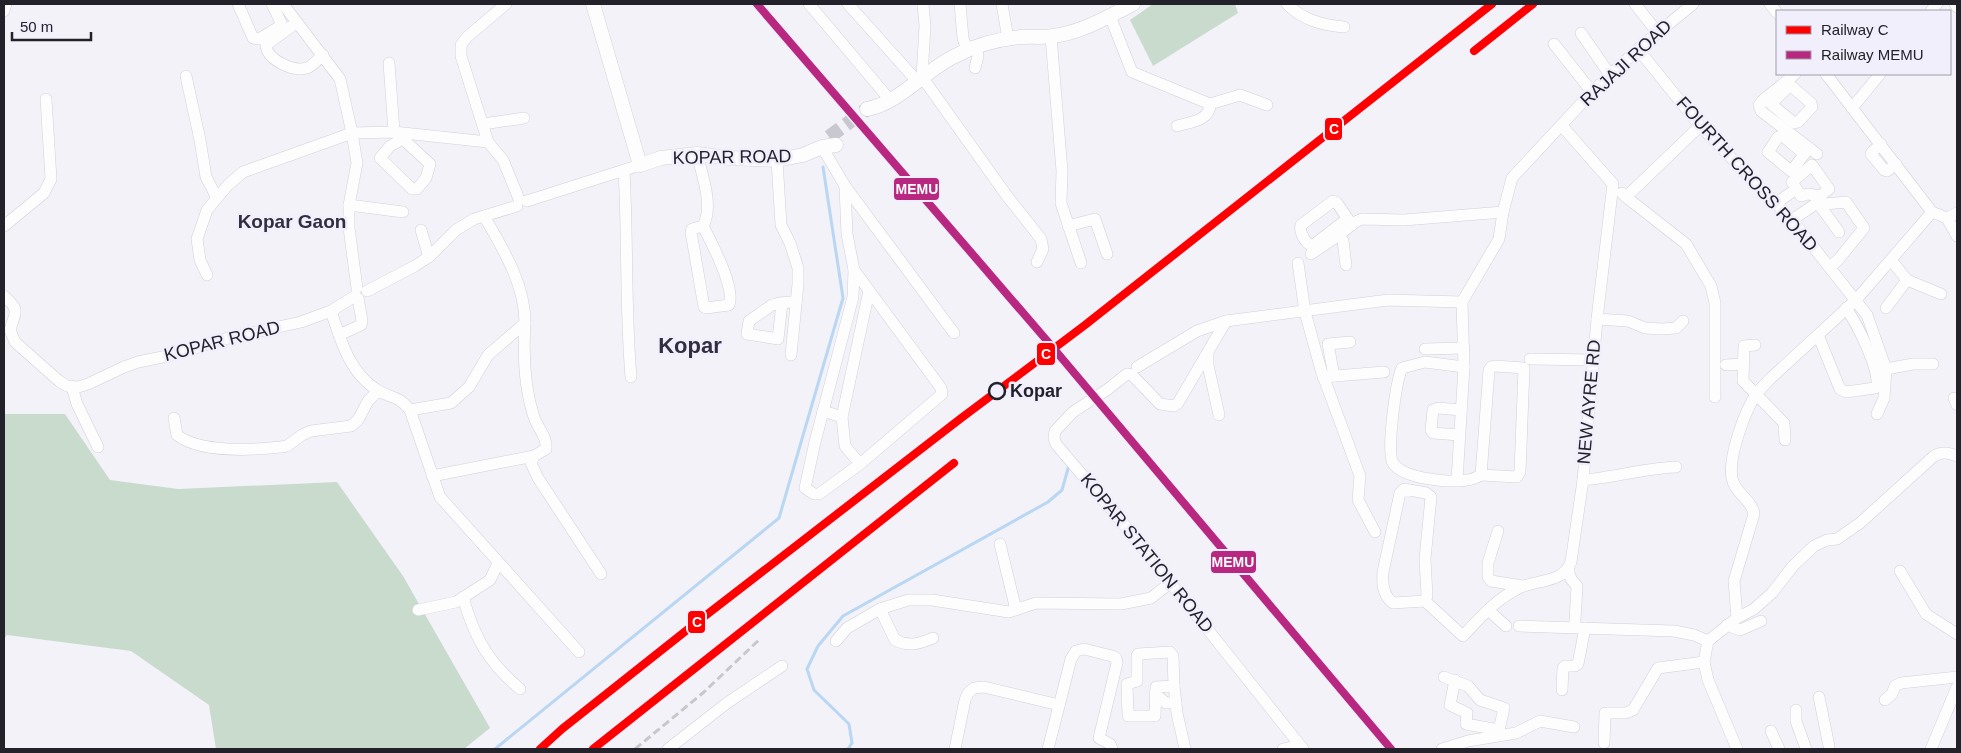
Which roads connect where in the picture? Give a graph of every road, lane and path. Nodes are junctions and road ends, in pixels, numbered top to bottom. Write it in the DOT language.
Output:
graph roads {
  1 [pos="6,4"];
  2 [pos="238,4"];
  3 [pos="272,4"];
  4 [pos="283,4"];
  5 [pos="506,4"];
  6 [pos="593,4"];
  7 [pos="809,4"];
  8 [pos="848,4"];
  9 [pos="923,4"];
  10 [pos="960,4"];
  11 [pos="1002,4"];
  12 [pos="1133,4"];
  13 [pos="1287,4"];
  14 [pos="1635,4"];
  15 [pos="1688,5"];
  16 [pos="4,11"];
  17 [pos="1110,16"];
  18 [pos="289,23"];
  19 [pos="1344,28"];
  20 [pos="1657,32"];
  21 [pos="1580,33"];
  22 [pos="1051,37"];
  23 [pos="1008,39"];
  24 [pos="1554,44"];
  25 [pos="1638,49"];
  26 [pos="971,50"];
  27 [pos="323,56"];
  28 [pos="389,63"];
  29 [pos="975,68"];
  30 [pos="1610,75"];
  31 [pos="1794,75"];
  32 [pos="1827,75"];
  33 [pos="1876,75"];
  34 [pos="186,76"];
  35 [pos="920,79"];
  36 [pos="1592,92"];
  37 [pos="46,100"];
  38 [pos="890,100"];
  39 [pos="1210,104"];
  40 [pos="1267,105"];
  41 [pos="1852,108"];
  42 [pos="871,111"];
  43 [pos="524,118"];
  44 [pos="483,124"];
  45 [pos="1177,126"];
  46 [pos="1562,126"];
  47 [pos="1700,126"];
  48 [pos="394,132"];
  49 [pos="352,133"];
  50 [pos="417,134"];
  51 [pos="488,142"];
  52 [pos="829,143"];
  53 [pos="415,150"];
  54 [pos="1810,152"];
  55 [pos="697,154"];
  56 [pos="777,160"];
  57 [pos="640,165"];
  58 [pos="624,171"];
  59 [pos="1613,184"];
  60 [pos="845,186"];
  61 [pos="1795,190"];
  62 [pos="1626,197"];
  63 [pos="217,198"];
  64 [pos="521,202"];
  65 [pos="1776,203"];
  66 [pos="1818,203"];
  67 [pos="349,204"];
  68 [pos="403,212"];
  69 [pos="1503,212"];
  70 [pos="1932,212"];
  71 [pos="1952,215"];
  72 [pos="484,216"];
  73 [pos="1792,220"];
  74 [pos="4,226"];
  75 [pos="703,226"];
  76 [pos="1068,226"];
  77 [pos="421,230"];
  78 [pos="1839,232"];
  79 [pos="1339,235"];
  80 [pos="1957,236"];
  81 [pos="1107,254"];
  82 [pos="1311,254"];
  83 [pos="429,257"];
  84 [pos="1891,260"];
  85 [pos="1037,262"];
  86 [pos="1080,263"];
  87 [pos="1298,263"];
  88 [pos="1346,265"];
  89 [pos="1830,266"];
  90 [pos="854,270"];
  91 [pos="207,275"];
  92 [pos="1907,280"];
  93 [pos="869,291"];
  94 [pos="359,293"];
  95 [pos="1941,294"];
  96 [pos="4,296"];
  97 [pos="1856,300"];
  98 [pos="796,302"];
  99 [pos="1462,302"];
  100 [pos="782,303"];
  101 [pos="1846,308"];
  102 [pos="1886,308"];
  103 [pos="331,311"];
  104 [pos="1305,312"];
  105 [pos="1596,319"];
  106 [pos="1226,321"];
  107 [pos="1683,321"];
  108 [pos="525,323"];
  109 [pos="954,333"];
  110 [pos="339,335"];
  111 [pos="779,335"];
  112 [pos="1818,335"];
  113 [pos="793,336"];
  114 [pos="9,342"];
  115 [pos="1350,342"];
  116 [pos="1755,344"];
  117 [pos="1464,348"];
  118 [pos="1426,349"];
  119 [pos="1208,352"];
  120 [pos="791,355"];
  121 [pos="1530,359"];
  122 [pos="1594,360"];
  123 [pos="1743,364"];
  124 [pos="1933,364"];
  125 [pos="1726,365"];
  126 [pos="1464,367"];
  127 [pos="1137,368"];
  128 [pos="1886,369"];
  129 [pos="1384,372"];
  130 [pos="631,377"];
  131 [pos="1328,377"];
  132 [pos="72,387"];
  133 [pos="378,391"];
  134 [pos="1756,395"];
  135 [pos="1715,397"];
  136 [pos="410,410"];
  137 [pos="823,410"];
  138 [pos="1461,410"];
  139 [pos="1877,414"];
  140 [pos="1219,415"];
  141 [pos="842,417"];
  142 [pos="174,418"];
  143 [pos="1459,435"];
  144 [pos="1785,440"];
  145 [pos="98,447"];
  146 [pos="534,456"];
  147 [pos="1957,456"];
  148 [pos="860,464"];
  149 [pos="1676,467"];
  150 [pos="1481,475"];
  151 [pos="432,476"];
  152 [pos="1457,480"];
  153 [pos="1582,480"];
  154 [pos="1498,531"];
  155 [pos="1374,532"];
  156 [pos="1000,544"];
  157 [pos="498,563"];
  158 [pos="1568,569"];
  159 [pos="1900,571"];
  160 [pos="601,574"];
  161 [pos="1170,583"];
  162 [pos="1522,586"];
  163 [pos="463,597"];
  164 [pos="1425,601"];
  165 [pos="880,609"];
  166 [pos="418,610"];
  167 [pos="1016,610"];
  168 [pos="1488,610"];
  169 [pos="1738,618"];
  170 [pos="1761,621"];
  171 [pos="1580,624"];
  172 [pos="1506,626"];
  173 [pos="1519,626"];
  174 [pos="1728,626"];
  175 [pos="1957,634"];
  176 [pos="933,638"];
  177 [pos="1708,640"];
  178 [pos="836,641"];
  179 [pos="579,652"];
  180 [pos="1704,662"];
  181 [pos="782,666"];
  182 [pos="1957,677"];
  183 [pos="1450,679"];
  184 [pos="1174,686"];
  185 [pos="1957,687"];
  186 [pos="520,689"];
  187 [pos="1562,690"];
  188 [pos="1155,694"];
  189 [pos="1819,698"];
  190 [pos="1885,700"];
  191 [pos="1176,703"];
  192 [pos="1059,705"];
  193 [pos="1796,710"];
  194 [pos="1574,727"];
  195 [pos="1771,731"];
  196 [pos="1604,743"];
  197 [pos="1098,744"];
  198 [pos="1302,747"];
  199 [pos="1828,748"];
  200 [pos="668,749"];
  201 [pos="955,749"];
  202 [pos="1048,749"];
  203 [pos="1112,749"];
  204 [pos="1185,749"];
  205 [pos="1283,749"];
  206 [pos="1442,749"];
  207 [pos="1735,749"];
  208 [pos="1779,749"];
  209 [pos="1806,749"];
  210 [pos="1931,749"];
  1 -- 16 [label="street"];
  2 -- 18 [label="street"];
  3 -- 18 [label="street"];
  4 -- 18 [label="street"];
  5 -- 44 [label="street"];
  6 -- 57 [label="street"];
  7 -- 38 [label="street"];
  8 -- 35 [label="street"];
  9 -- 35 [label="street"];
  10 -- 26 [label="street"];
  11 -- 23 [label="street"];
  12 -- 17 [label="street"];
  13 -- 19 [label="street"];
  14 -- 20 [label="street"];
  15 -- 20 [label="street, RAJAJI ROAD"];
  17 -- 22 [label="street"];
  17 -- 39 [label="street"];
  18 -- 27 [label="street"];
  18 -- 27 [label="street"];
  20 -- 25 [label="street, RAJAJI ROAD"];
  21 -- 30 [label="street"];
  22 -- 23 [label="street"];
  22 -- 76 [label="street"];
  23 -- 26 [label="street"];
  24 -- 36 [label="street"];
  25 -- 30 [label="street, RAJAJI ROAD"];
  25 -- 47 [label="street, FOURTH CROSS ROAD"];
  26 -- 29 [label="street"];
  26 -- 35 [label="street"];
  27 -- 49 [label="street"];
  28 -- 48 [label="street"];
  30 -- 36 [label="street, RAJAJI ROAD"];
  31 -- 54 [label="street"];
  32 -- 41 [label="street"];
  33 -- 41 [label="street"];
  34 -- 63 [label="street"];
  35 -- 38 [label="street"];
  35 -- 85 [label="street"];
  36 -- 46 [label="street, RAJAJI ROAD"];
  37 -- 74 [label="street"];
  38 -- 42 [label="street"];
  39 -- 40 [label="street"];
  39 -- 45 [label="street"];
  41 -- 70 [label="street"];
  43 -- 44 [label="street"];
  44 -- 51 [label="street"];
  46 -- 59 [label="street"];
  46 -- 69 [label="street, RAJAJI ROAD"];
  47 -- 62 [label="street"];
  47 -- 65 [label="street, FOURTH CROSS ROAD"];
  48 -- 49 [label="street"];
  48 -- 50 [label="street"];
  49 -- 63 [label="street"];
  49 -- 67 [label="street"];
  50 -- 51 [label="street"];
  50 -- 53 [label="street"];
  51 -- 64 [label="street"];
  52 -- 56 [label="street, KOPAR ROAD"];
  52 -- 60 [label="street"];
  53 -- 53 [label="street"];
  55 -- 56 [label="street, KOPAR ROAD"];
  55 -- 57 [label="street, KOPAR ROAD"];
  55 -- 75 [label="street"];
  56 -- 98 [label="street"];
  57 -- 58 [label="street, KOPAR ROAD"];
  58 -- 64 [label="street, KOPAR ROAD"];
  58 -- 130 [label="street"];
  59 -- 62 [label="street"];
  59 -- 105 [label="street, NEW AYRE RD"];
  60 -- 90 [label="street"];
  60 -- 109 [label="street"];
  61 -- 65 [label="street"];
  62 -- 135 [label="street"];
  63 -- 91 [label="street"];
  64 -- 72 [label="street, KOPAR ROAD"];
  65 -- 73 [label="street, FOURTH CROSS ROAD"];
  66 -- 73 [label="street"];
  66 -- 78 [label="street"];
  66 -- 89 [label="street"];
  67 -- 68 [label="street"];
  67 -- 94 [label="street"];
  69 -- 79 [label="street"];
  69 -- 99 [label="street, RAJAJI ROAD"];
  70 -- 71 [label="street"];
  70 -- 84 [label="street"];
  71 -- 80 [label="street"];
  72 -- 83 [label="street, KOPAR ROAD"];
  72 -- 108 [label="street"];
  73 -- 89 [label="street, FOURTH CROSS ROAD"];
  75 -- 75 [label="street"];
  76 -- 81 [label="street"];
  76 -- 86 [label="street"];
  77 -- 83 [label="street"];
  79 -- 82 [label="street"];
  79 -- 88 [label="street"];
  83 -- 94 [label="street, KOPAR ROAD"];
  84 -- 92 [label="street"];
  84 -- 97 [label="street"];
  87 -- 104 [label="street"];
  89 -- 97 [label="street, FOURTH CROSS ROAD"];
  90 -- 93 [label="street"];
  90 -- 137 [label="street"];
  92 -- 95 [label="street"];
  92 -- 102 [label="street"];
  93 -- 141 [label="street"];
  93 -- 148 [label="street"];
  94 -- 103 [label="street, KOPAR ROAD"];
  94 -- 110 [label="street"];
  96 -- 114 [label="street"];
  97 -- 101 [label="street"];
  97 -- 128 [label="street, FOURTH CROSS ROAD"];
  98 -- 100 [label="street"];
  98 -- 113 [label="street"];
  99 -- 104 [label="street"];
  99 -- 117 [label="street"];
  100 -- 111 [label="street"];
  100 -- 111 [label="street"];
  101 -- 112 [label="street"];
  101 -- 112 [label="street"];
  103 -- 110 [label="street"];
  103 -- 132 [label="street, KOPAR ROAD"];
  104 -- 106 [label="street"];
  104 -- 131 [label="street"];
  105 -- 107 [label="street"];
  105 -- 122 [label="street, NEW AYRE RD"];
  106 -- 119 [label="street"];
  106 -- 127 [label="street"];
  108 -- 136 [label="street"];
  108 -- 146 [label="street"];
  110 -- 133 [label="street"];
  111 -- 113 [label="street"];
  112 -- 134 [label="street"];
  113 -- 120 [label="street"];
  114 -- 132 [label="street"];
  115 -- 131 [label="street"];
  116 -- 123 [label="street"];
  117 -- 118 [label="street"];
  117 -- 126 [label="street"];
  119 -- 140 [label="street"];
  119 -- 161 [label="street, KOPAR STATION ROAD"];
  121 -- 122 [label="street"];
  122 -- 153 [label="street, NEW AYRE RD"];
  123 -- 125 [label="street"];
  123 -- 134 [label="street"];
  124 -- 128 [label="street"];
  126 -- 138 [label="street"];
  126 -- 152 [label="street"];
  128 -- 139 [label="street"];
  129 -- 131 [label="street"];
  131 -- 155 [label="street"];
  132 -- 145 [label="street"];
  133 -- 136 [label="street"];
  133 -- 142 [label="street"];
  134 -- 144 [label="street"];
  134 -- 169 [label="street"];
  136 -- 151 [label="street"];
  137 -- 141 [label="street"];
  137 -- 148 [label="street"];
  138 -- 143 [label="street"];
  138 -- 143 [label="street"];
  141 -- 148 [label="street"];
  143 -- 152 [label="street"];
  146 -- 151 [label="street"];
  146 -- 160 [label="street"];
  147 -- 169 [label="street"];
  149 -- 153 [label="street"];
  150 -- 150 [label="street"];
  150 -- 152 [label="street"];
  151 -- 157 [label="street"];
  153 -- 158 [label="street, NEW AYRE RD"];
  154 -- 162 [label="street"];
  156 -- 167 [label="street"];
  157 -- 163 [label="street"];
  157 -- 179 [label="street"];
  158 -- 162 [label="street"];
  158 -- 171 [label="street"];
  159 -- 175 [label="street"];
  161 -- 167 [label="street"];
  161 -- 198 [label="street, KOPAR STATION ROAD"];
  162 -- 168 [label="street"];
  163 -- 166 [label="street"];
  163 -- 186 [label="street"];
  164 -- 164 [label="street"];
  164 -- 168 [label="street"];
  165 -- 167 [label="street"];
  165 -- 176 [label="street"];
  165 -- 178 [label="street"];
  168 -- 172 [label="street"];
  169 -- 174 [label="street"];
  170 -- 174 [label="street"];
  171 -- 173 [label="street"];
  171 -- 177 [label="street"];
  171 -- 187 [label="street"];
  174 -- 177 [label="street"];
  177 -- 180 [label="street"];
  180 -- 196 [label="street"];
  180 -- 207 [label="street"];
  181 -- 200 [label="street"];
  182 -- 190 [label="street"];
  183 -- 183 [label="street"];
  184 -- 188 [label="street"];
  184 -- 188 [label="street"];
  184 -- 191 [label="street"];
  185 -- 210 [label="street"];
  188 -- 191 [label="street"];
  189 -- 199 [label="street"];
  191 -- 204 [label="street"];
  192 -- 197 [label="street"];
  192 -- 201 [label="street"];
  192 -- 202 [label="street"];
  193 -- 209 [label="street"];
  194 -- 206 [label="street"];
  195 -- 208 [label="street"];
  197 -- 203 [label="street"];
  198 -- 205 [label="street"];
}
